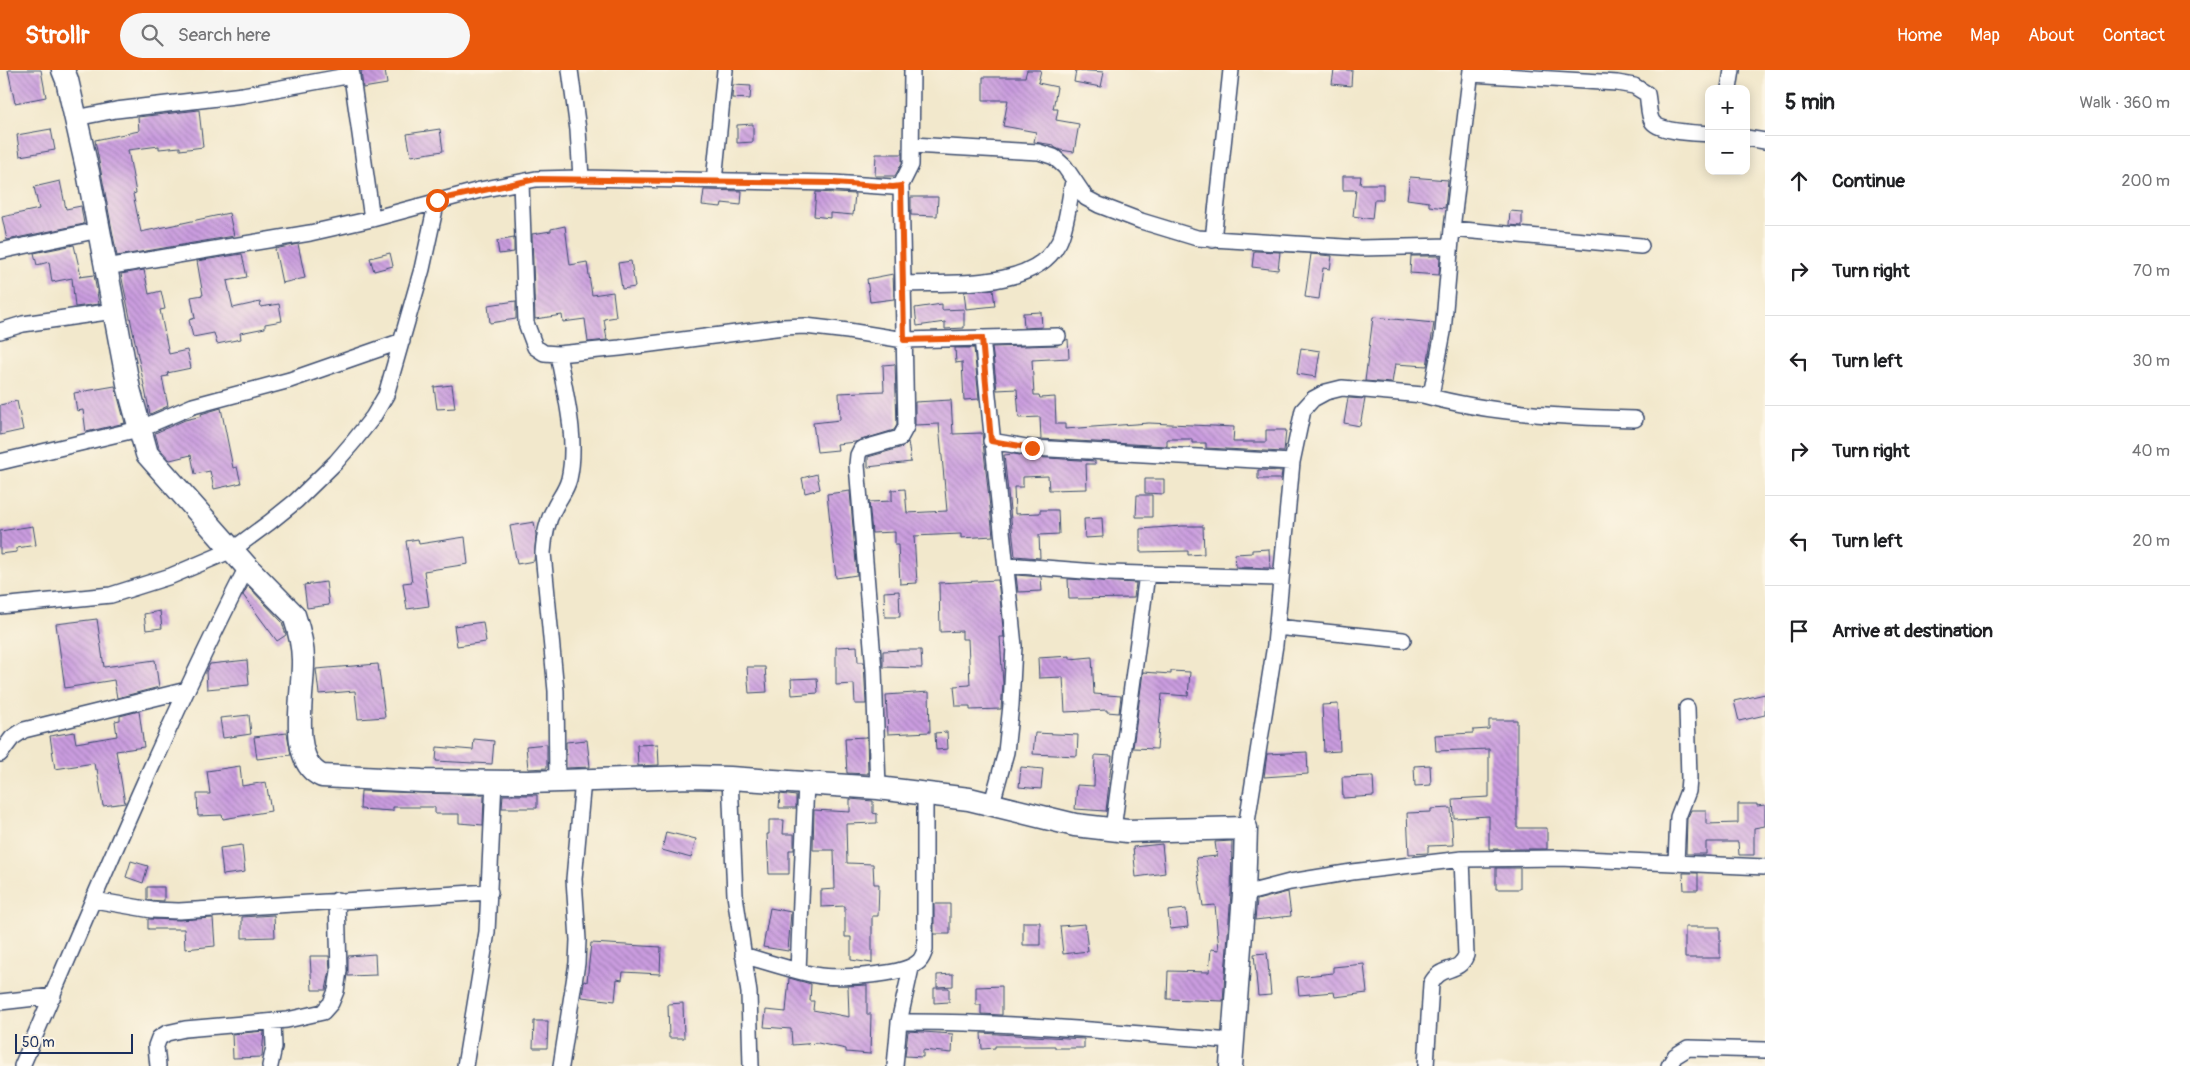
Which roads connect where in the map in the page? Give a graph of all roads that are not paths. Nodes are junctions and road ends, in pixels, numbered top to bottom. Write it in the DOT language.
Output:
graph roads {
  1 [pos="63,70"];
  2 [pos="570,70"];
  3 [pos="725,70"];
  4 [pos="912,70"];
  5 [pos="1231,70"];
  6 [pos="1732,70"];
  7 [pos="351,72"];
  8 [pos="1471,72"];
  9 [pos="1730,85"];
  10 [pos="76,118"];
  11 [pos="1705,134"];
  12 [pos="1750,138"];
  13 [pos="1765,140"];
  14 [pos="912,145"];
  15 [pos="581,178"];
  16 [pos="714,180"];
  17 [pos="521,182"];
  18 [pos="1073,182"];
  19 [pos="901,186"];
  20 [pos="437,200"];
  21 [pos="372,219"];
  22 [pos="99,230"];
  23 [pos="1452,230"];
  24 [pos="1212,240"];
  25 [pos="1450,246"];
  26 [pos="1641,246"];
  27 [pos="0,251"];
  28 [pos="106,267"];
  29 [pos="903,284"];
  30 [pos="114,311"];
  31 [pos="0,331"];
  32 [pos="1058,336"];
  33 [pos="982,338"];
  34 [pos="904,340"];
  35 [pos="402,341"];
  36 [pos="558,354"];
  37 [pos="1423,395"];
  38 [pos="1635,419"];
  39 [pos="139,429"];
  40 [pos="991,441"];
  41 [pos="0,462"];
  42 [pos="1292,462"];
  43 [pos="232,550"];
  44 [pos="1006,565"];
  45 [pos="247,567"];
  46 [pos="1147,574"];
  47 [pos="1281,578"];
  48 [pos="0,606"];
  49 [pos="1276,627"];
  50 [pos="1403,640"];
  51 [pos="187,690"];
  52 [pos="1686,708"];
  53 [pos="0,754"];
  54 [pos="730,778"];
  55 [pos="583,780"];
  56 [pos="494,781"];
  57 [pos="557,781"];
  58 [pos="806,783"];
  59 [pos="878,788"];
  60 [pos="926,794"];
  61 [pos="992,803"];
  62 [pos="1246,828"];
  63 [pos="1113,829"];
  64 [pos="1462,859"];
  65 [pos="1676,863"];
  66 [pos="1765,867"];
  67 [pos="490,892"];
  68 [pos="1244,894"];
  69 [pos="94,900"];
  70 [pos="337,900"];
  71 [pos="744,955"];
  72 [pos="911,968"];
  73 [pos="798,971"];
  74 [pos="53,996"];
  75 [pos="0,1002"];
  76 [pos="273,1021"];
  77 [pos="899,1022"];
  78 [pos="1233,1042"];
  79 [pos="1765,1050"];
  80 [pos="22,1066"];
  81 [pos="158,1066"];
  82 [pos="270,1066"];
  83 [pos="465,1066"];
  84 [pos="561,1066"];
  85 [pos="751,1066"];
  86 [pos="895,1066"];
  87 [pos="1231,1066"];
  88 [pos="1426,1066"];
  89 [pos="1669,1066"];
  1 -- 10 [label="street"];
  2 -- 15 [label="street"];
  3 -- 16 [label="street"];
  4 -- 14 [label="street"];
  5 -- 24 [label="street"];
  6 -- 9 [label="street"];
  7 -- 10 [label="street"];
  7 -- 21 [label="street"];
  8 -- 11 [label="street"];
  8 -- 23 [label="street"];
  10 -- 22 [label="street"];
  12 -- 13 [label="street"];
  14 -- 18 [label="street"];
  14 -- 19 [label="street"];
  15 -- 16 [label="street"];
  15 -- 17 [label="street"];
  16 -- 19 [label="street"];
  17 -- 20 [label="street"];
  17 -- 36 [label="street"];
  18 -- 24 [label="street"];
  18 -- 29 [label="street"];
  19 -- 29 [label="street"];
  20 -- 21 [label="street"];
  20 -- 35 [label="street"];
  21 -- 28 [label="street"];
  22 -- 27 [label="street"];
  22 -- 28 [label="street"];
  23 -- 25 [label="street"];
  23 -- 26 [label="street"];
  24 -- 25 [label="street"];
  25 -- 37 [label="street"];
  28 -- 30 [label="street"];
  29 -- 34 [label="street"];
  30 -- 31 [label="street"];
  30 -- 39 [label="street"];
  32 -- 33 [label="street"];
  33 -- 34 [label="street"];
  33 -- 40 [label="street"];
  34 -- 36 [label="street"];
  34 -- 59 [label="street"];
  35 -- 39 [label="street"];
  35 -- 43 [label="street"];
  36 -- 57 [label="street"];
  37 -- 38 [label="street"];
  37 -- 42 [label="street"];
  39 -- 41 [label="street"];
  39 -- 43 [label="street"];
  40 -- 42 [label="street"];
  40 -- 44 [label="street"];
  42 -- 47 [label="street"];
  43 -- 45 [label="street"];
  43 -- 48 [label="street"];
  44 -- 46 [label="street"];
  44 -- 61 [label="street"];
  45 -- 51 [label="street"];
  45 -- 56 [label="street"];
  46 -- 47 [label="street"];
  46 -- 63 [label="street"];
  47 -- 49 [label="street"];
  49 -- 50 [label="street"];
  49 -- 62 [label="street"];
  51 -- 53 [label="street"];
  51 -- 69 [label="street"];
  52 -- 65 [label="street"];
  54 -- 55 [label="street"];
  54 -- 58 [label="street"];
  54 -- 71 [label="street"];
  55 -- 57 [label="street"];
  55 -- 84 [label="street"];
  56 -- 57 [label="street"];
  56 -- 67 [label="street"];
  58 -- 59 [label="street"];
  58 -- 73 [label="street"];
  59 -- 60 [label="street"];
  60 -- 61 [label="street"];
  60 -- 72 [label="street"];
  61 -- 63 [label="street"];
  62 -- 63 [label="street"];
  62 -- 68 [label="street"];
  64 -- 65 [label="street"];
  64 -- 68 [label="street"];
  64 -- 88 [label="street"];
  65 -- 66 [label="street"];
  67 -- 70 [label="street"];
  67 -- 83 [label="street"];
  68 -- 78 [label="street"];
  69 -- 70 [label="street"];
  69 -- 74 [label="street"];
  70 -- 76 [label="street"];
  71 -- 73 [label="street"];
  71 -- 85 [label="street"];
  72 -- 73 [label="street"];
  72 -- 77 [label="street"];
  74 -- 75 [label="street"];
  74 -- 80 [label="street"];
  76 -- 81 [label="street"];
  76 -- 82 [label="street"];
  77 -- 78 [label="street"];
  77 -- 86 [label="street"];
  78 -- 87 [label="street"];
  79 -- 89 [label="street"];
}
